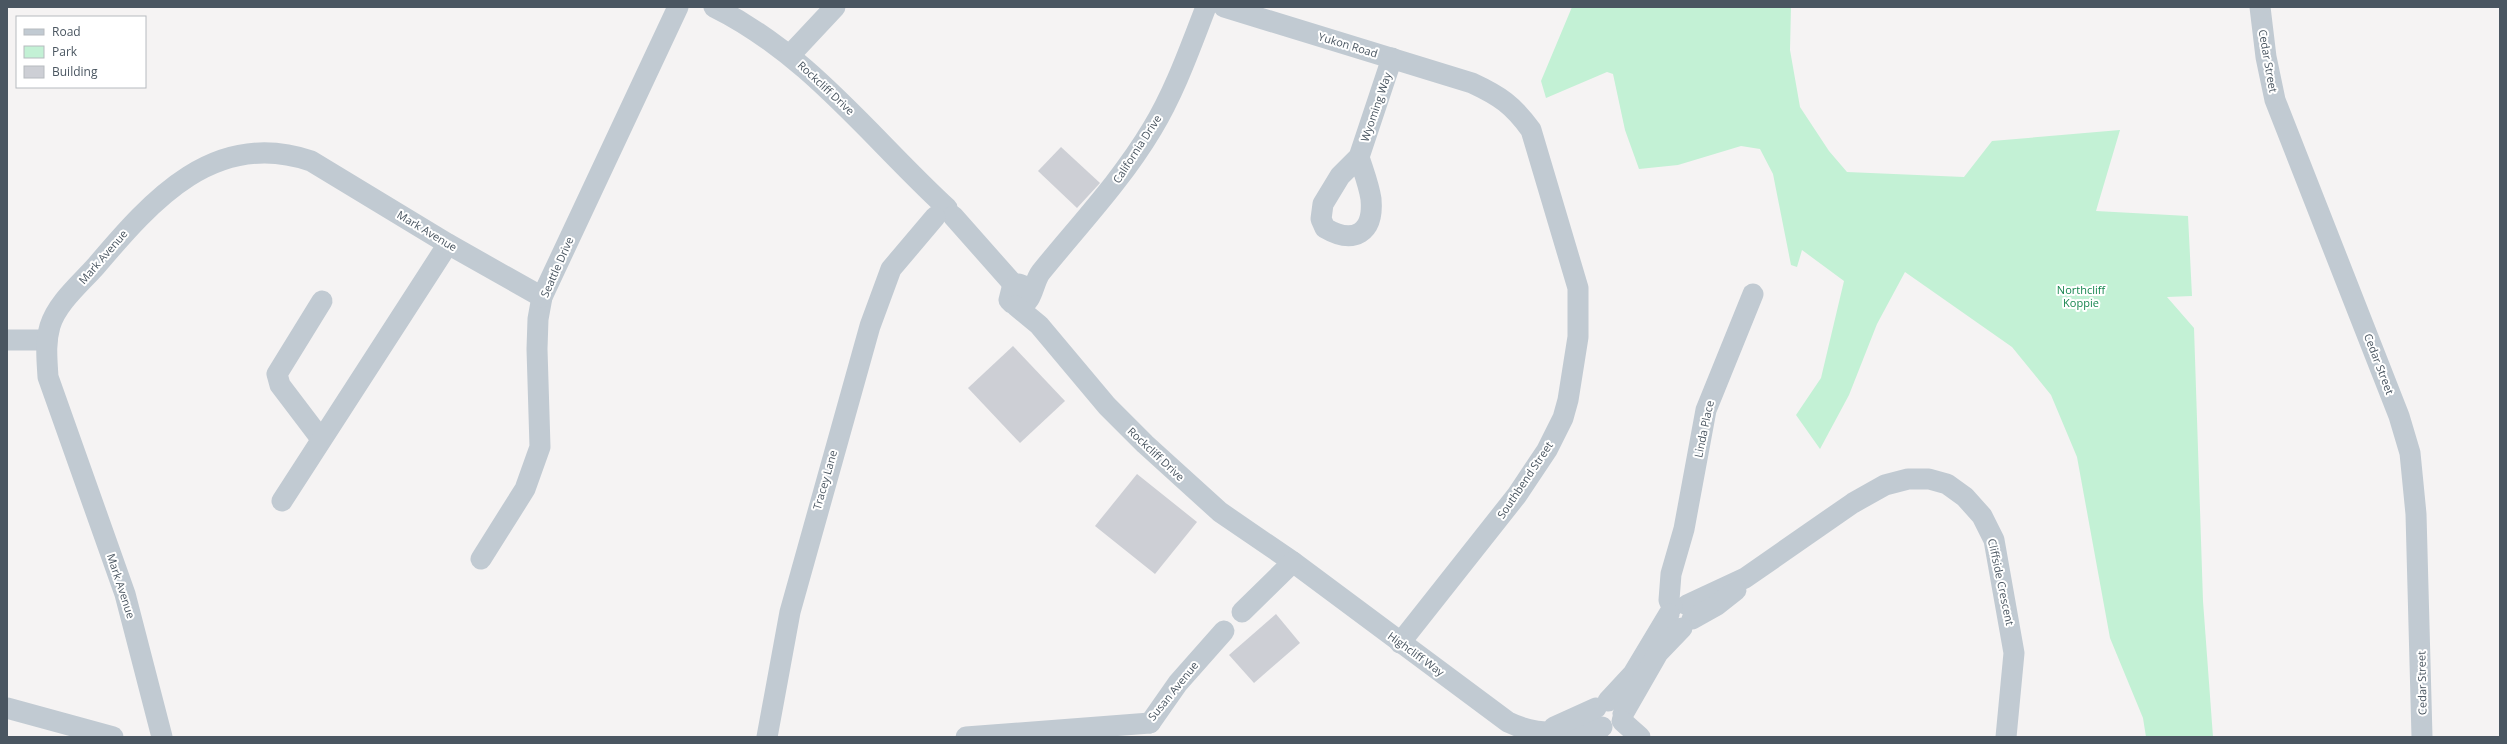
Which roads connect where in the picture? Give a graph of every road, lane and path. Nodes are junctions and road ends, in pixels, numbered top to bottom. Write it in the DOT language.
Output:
graph roads {
  1 [pos="678,7"];
  2 [pos="714,7"];
  3 [pos="835,7"];
  4 [pos="1206,7"];
  5 [pos="1224,7"];
  6 [pos="2260,7"];
  7 [pos="791,54"];
  8 [pos="1392,58"];
  9 [pos="1472,82"];
  10 [pos="1359,157"];
  11 [pos="944,218"];
  12 [pos="448,244"];
  13 [pos="1020,294"];
  14 [pos="1752,294"];
  15 [pos="542,297"];
  16 [pos="322,302"];
  17 [pos="7,340"];
  18 [pos="47,340"];
  19 [pos="321,439"];
  20 [pos="282,501"];
  21 [pos="480,559"];
  22 [pos="1293,562"];
  23 [pos="1242,612"];
  24 [pos="1681,613"];
  25 [pos="1224,631"];
  26 [pos="1400,643"];
  27 [pos="7,708"];
  28 [pos="1612,719"];
  29 [pos="1152,730"];
  30 [pos="113,737"];
  31 [pos="162,737"];
  32 [pos="768,737"];
  33 [pos="966,737"];
  34 [pos="1640,737"];
  35 [pos="2006,737"];
  36 [pos="2422,737"];
  1 -- 15 [label="street, Seattle Drive"];
  2 -- 7 [label="street, Rockcliff Drive"];
  3 -- 7 [label="street"];
  4 -- 13 [label="street, California Drive"];
  5 -- 8 [label="street, Yukon Road"];
  6 -- 36 [label="street, Cedar Street"];
  7 -- 11 [label="street, Rockcliff Drive"];
  8 -- 9 [label="street, Yukon Road"];
  8 -- 10 [label="street, Wyoming Way"];
  9 -- 26 [label="street, Southbend Street"];
  11 -- 13 [label="street, Rockcliff Drive"];
  11 -- 32 [label="street, Tracey Lane"];
  12 -- 15 [label="street, Mark Avenue"];
  12 -- 18 [label="street, Mark Avenue"];
  12 -- 19 [label="street"];
  13 -- 22 [label="street, Rockcliff Drive"];
  14 -- 24 [label="street, Linda Place"];
  15 -- 21 [label="street, Seattle Drive"];
  16 -- 19 [label="street"];
  17 -- 18 [label="street"];
  18 -- 31 [label="street, Mark Avenue"];
  19 -- 20 [label="street"];
  22 -- 23 [label="street"];
  22 -- 26 [label="street, Highcliff Way"];
  24 -- 28 [label="street, Cliffside Crescent"];
  24 -- 35 [label="street, Cliffside Crescent"];
  25 -- 29 [label="street, Susan Avenue"];
  26 -- 28 [label="street, Highcliff Way"];
  27 -- 30 [label="street"];
  28 -- 34 [label="street"];
  29 -- 33 [label="street, Susan Avenue"];
}
